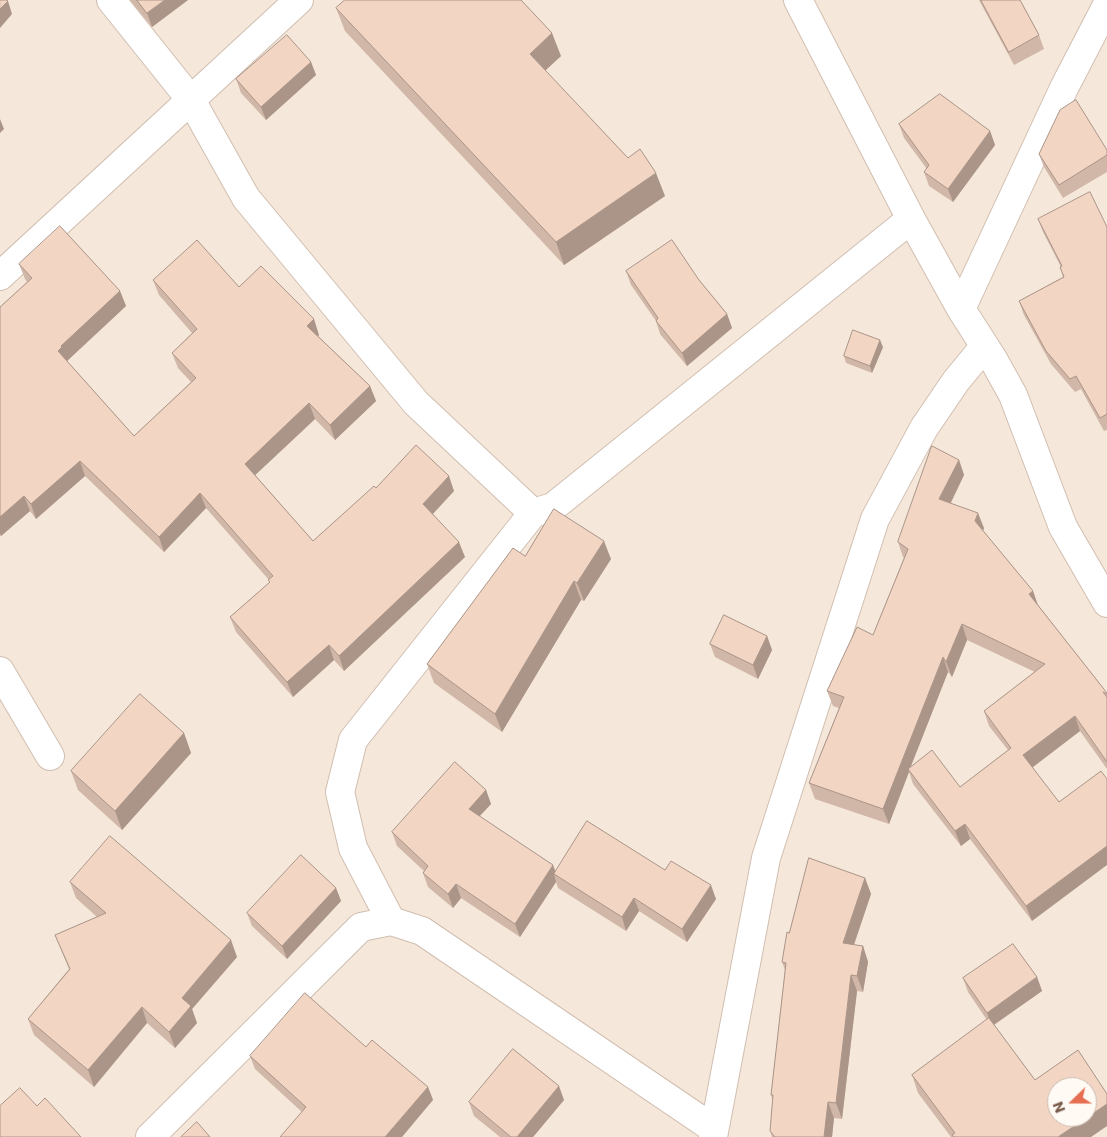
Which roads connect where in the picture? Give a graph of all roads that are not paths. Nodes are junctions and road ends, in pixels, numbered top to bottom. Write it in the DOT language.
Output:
graph roads {
  1 [pos="111,0"];
  2 [pos="299,0"];
  3 [pos="798,0"];
  4 [pos="1107,5"];
  5 [pos="191,100"];
  6 [pos="911,219"];
  7 [pos="0,276"];
  8 [pos="961,309"];
  9 [pos="984,347"];
  10 [pos="533,513"];
  11 [pos="1107,603"];
  12 [pos="0,671"];
  13 [pos="50,756"];
  14 [pos="391,921"];
  15 [pos="713,1133"];
  16 [pos="150,1137"];
  1 -- 5 [label="street"];
  2 -- 5 [label="street"];
  3 -- 6 [label="street"];
  4 -- 8 [label="street"];
  5 -- 7 [label="street"];
  5 -- 10 [label="street"];
  6 -- 8 [label="street"];
  6 -- 10 [label="street"];
  8 -- 9 [label="street"];
  9 -- 11 [label="street"];
  9 -- 15 [label="street"];
  10 -- 14 [label="street"];
  12 -- 13 [label="street"];
  14 -- 15 [label="street"];
  14 -- 16 [label="street"];
}
